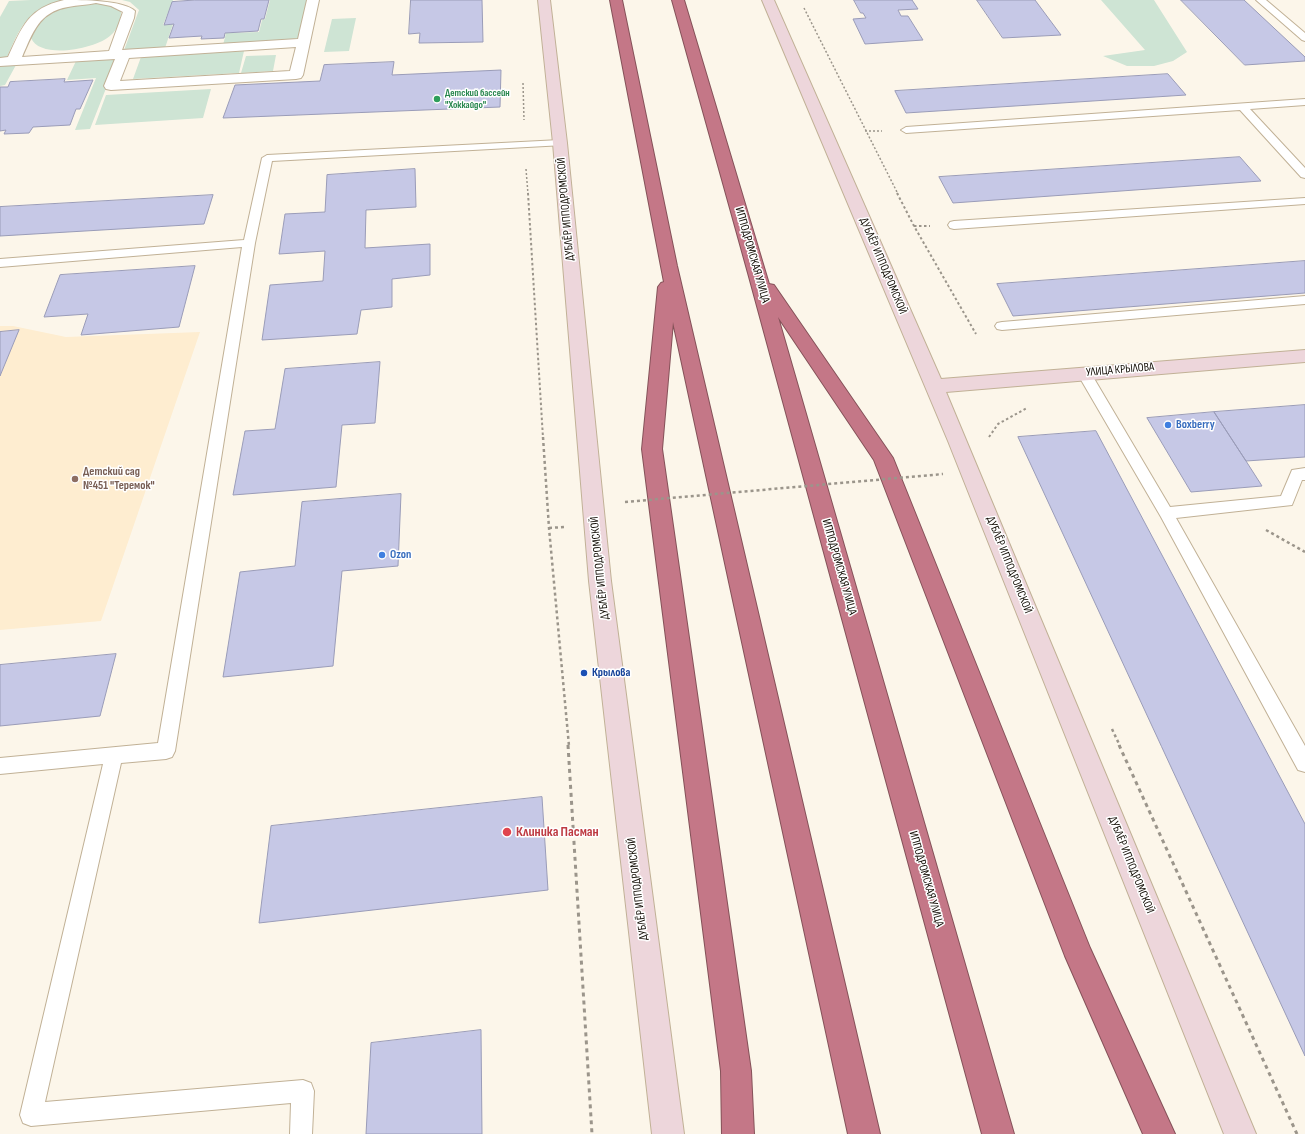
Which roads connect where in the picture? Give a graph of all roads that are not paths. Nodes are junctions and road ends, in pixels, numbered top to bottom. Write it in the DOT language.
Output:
graph roads {
  1 [pos="94,0"];
  2 [pos="99,0"];
  3 [pos="313,0"];
  4 [pos="544,0"];
  5 [pos="616,0"];
  6 [pos="678,0"];
  7 [pos="768,0"];
  8 [pos="1261,0"];
  9 [pos="1305,38"];
  10 [pos="304,43"];
  11 [pos="119,54"];
  12 [pos="6,62"];
  13 [pos="1305,102"];
  14 [pos="1242,106"];
  15 [pos="906,130"];
  16 [pos="560,143"];
  17 [pos="1305,175"];
  18 [pos="1305,200"];
  19 [pos="954,225"];
  20 [pos="249,243"];
  21 [pos="0,263"];
  22 [pos="669,266"];
  23 [pos="757,273"];
  24 [pos="1305,300"];
  25 [pos="1002,326"];
  26 [pos="1305,356"];
  27 [pos="1084,373"];
  28 [pos="935,386"];
  29 [pos="1305,474"];
  30 [pos="1166,514"];
  31 [pos="114,755"];
  32 [pos="1305,764"];
  33 [pos="0,766"];
  34 [pos="301,1134"];
  35 [pos="668,1134"];
  36 [pos="738,1134"];
  37 [pos="864,1134"];
  38 [pos="998,1134"];
  39 [pos="1159,1134"];
  40 [pos="1240,1134"];
  1 -- 12 [label="street"];
  2 -- 11 [label="street"];
  3 -- 10 [label="street"];
  4 -- 16 [label="street, ДУБЛЁР ИППОДРОМСКОЙ"];
  5 -- 22 [label="highway"];
  6 -- 23 [label="highway, ИППОДРОМСКАЯ УЛИЦА"];
  7 -- 28 [label="street, ДУБЛЁР ИППОДРОМСКОЙ"];
  8 -- 9 [label="lane"];
  10 -- 11 [label="street"];
  10 -- 11 [label="street"];
  11 -- 12 [label="street"];
  13 -- 14 [label="lane"];
  14 -- 15 [label="lane"];
  14 -- 17 [label="lane"];
  16 -- 20 [label="lane"];
  16 -- 35 [label="street, ДУБЛЁР ИППОДРОМСКОЙ"];
  18 -- 19 [label="lane"];
  20 -- 21 [label="lane"];
  20 -- 31 [label="lane"];
  22 -- 36 [label="highway"];
  22 -- 37 [label="highway"];
  23 -- 38 [label="highway, ИППОДРОМСКАЯ УЛИЦА"];
  23 -- 39 [label="highway"];
  24 -- 25 [label="lane"];
  26 -- 27 [label="street, УЛИЦА КРЫЛОВА"];
  27 -- 28 [label="street, УЛИЦА КРЫЛОВА"];
  27 -- 30 [label="lane"];
  28 -- 40 [label="street, ДУБЛЁР ИППОДРОМСКОЙ"];
  29 -- 30 [label="lane"];
  30 -- 32 [label="lane"];
  31 -- 33 [label="lane"];
  31 -- 34 [label="lane"];
}
